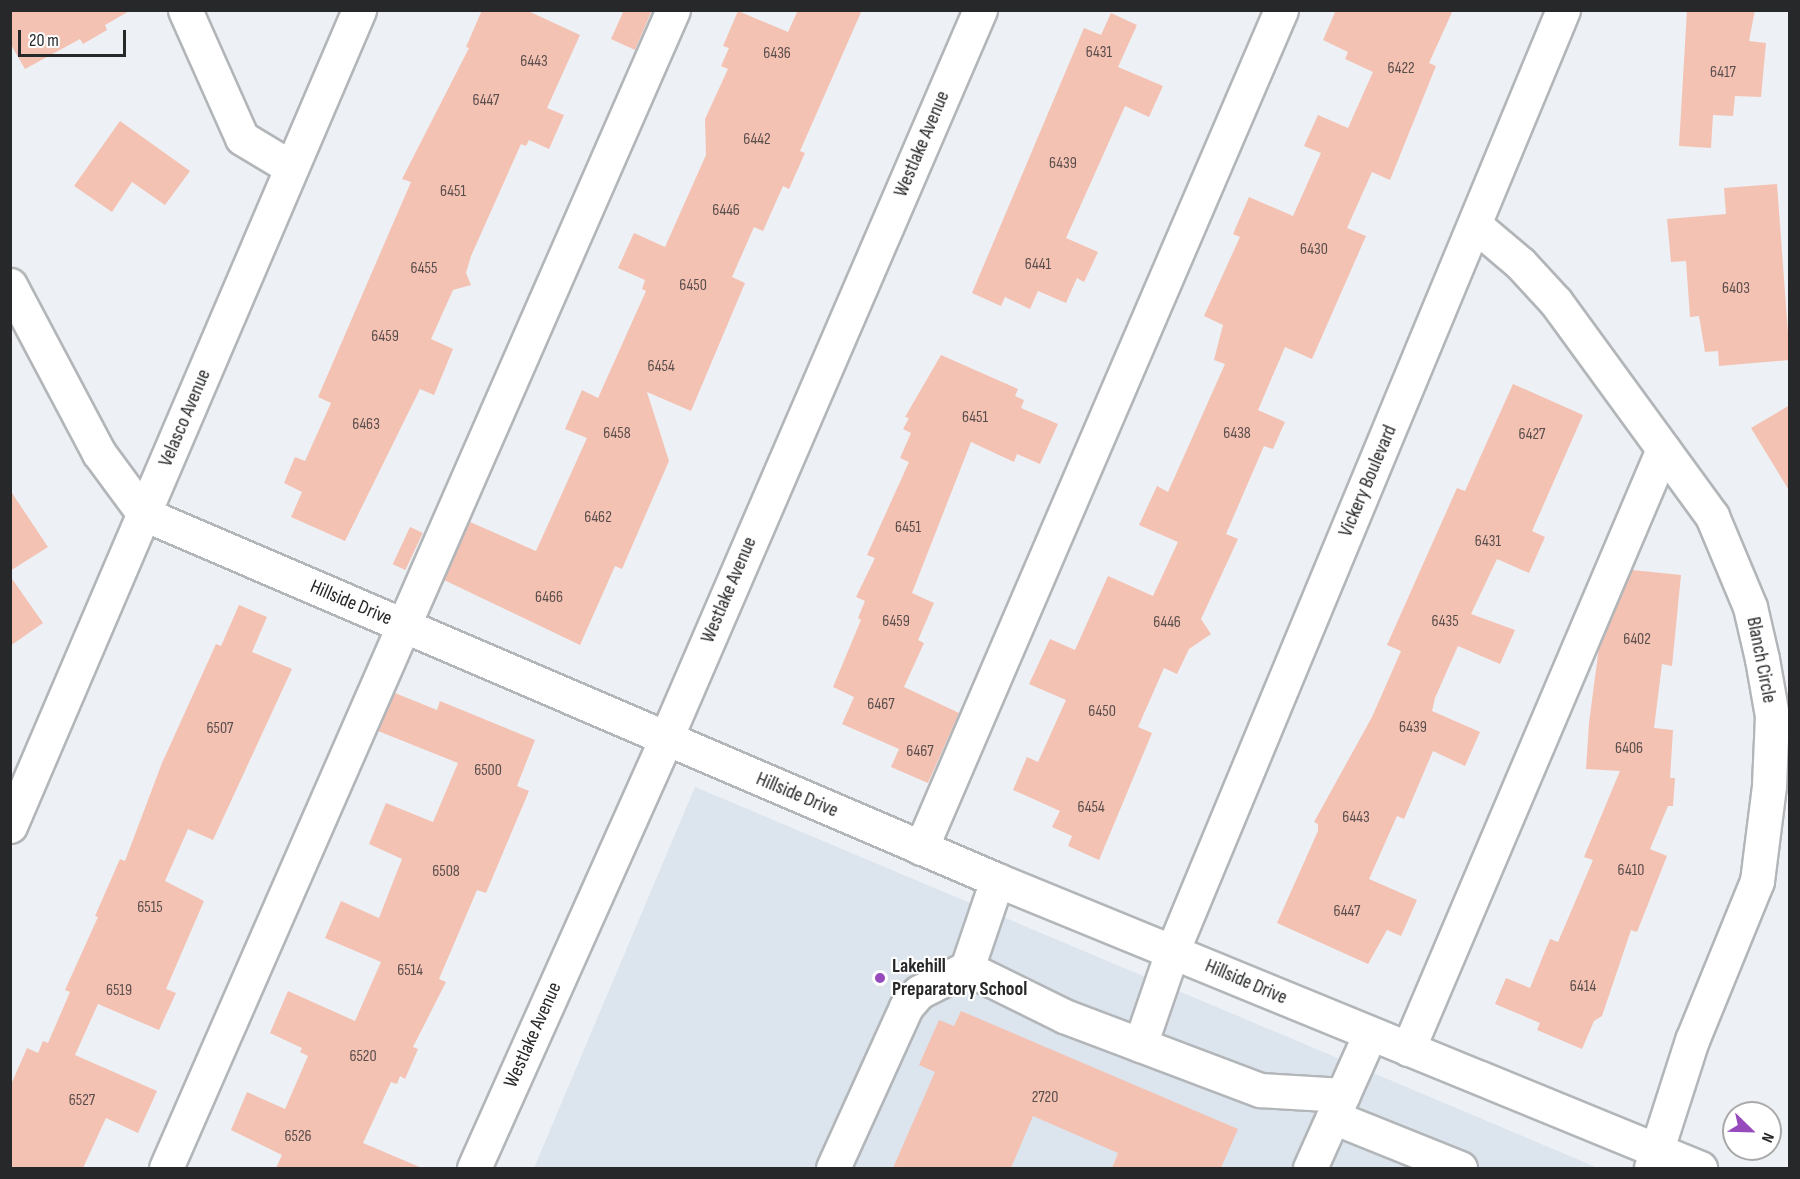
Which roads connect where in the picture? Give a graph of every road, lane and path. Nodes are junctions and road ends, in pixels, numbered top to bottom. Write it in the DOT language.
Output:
graph roads {
  1 [pos="185,10"];
  2 [pos="359,10"];
  3 [pos="672,10"];
  4 [pos="980,10"];
  5 [pos="1281,10"];
  6 [pos="1563,10"];
  7 [pos="290,167"];
  8 [pos="1475,225"];
  9 [pos="10,285"];
  10 [pos="1663,449"];
  11 [pos="144,514"];
  12 [pos="406,627"];
  13 [pos="666,738"];
  14 [pos="10,826"];
  15 [pos="921,848"];
  16 [pos="997,880"];
  17 [pos="1172,952"];
  18 [pos="967,968"];
  19 [pos="1370,1034"];
  20 [pos="1140,1045"];
  21 [pos="1408,1049"];
  22 [pos="1338,1106"];
  23 [pos="1397,1157"];
  24 [pos="1655,1160"];
  25 [pos="166,1168"];
  26 [pos="474,1168"];
  27 [pos="833,1168"];
  28 [pos="1310,1168"];
  29 [pos="1460,1168"];
  30 [pos="1700,1168"];
  1 -- 7 [label="street"];
  2 -- 7 [label="street, Velasco Avenue"];
  3 -- 12 [label="street"];
  4 -- 13 [label="street, Westlake Avenue"];
  5 -- 15 [label="street"];
  6 -- 8 [label="street, Vickery Boulevard"];
  7 -- 11 [label="street, Velasco Avenue"];
  8 -- 10 [label="street, Blanch Circle"];
  8 -- 17 [label="street, Vickery Boulevard"];
  9 -- 11 [label="street"];
  10 -- 21 [label="street"];
  10 -- 24 [label="street, Blanch Circle"];
  11 -- 12 [label="street, Hillside Drive"];
  11 -- 14 [label="street, Velasco Avenue"];
  12 -- 13 [label="street, Hillside Drive"];
  12 -- 25 [label="street"];
  13 -- 15 [label="street, Hillside Drive"];
  13 -- 26 [label="street, Westlake Avenue"];
  15 -- 16 [label="street, Hillside Drive"];
  16 -- 17 [label="street, Hillside Drive"];
  16 -- 18 [label="street"];
  17 -- 19 [label="street, Hillside Drive"];
  17 -- 20 [label="street, Vickery Boulevard"];
  18 -- 20 [label="street"];
  18 -- 27 [label="street"];
  19 -- 21 [label="street, Hillside Drive"];
  19 -- 22 [label="street"];
  20 -- 22 [label="street"];
  21 -- 24 [label="street, Hillside Drive"];
  22 -- 23 [label="street"];
  22 -- 28 [label="street"];
  23 -- 29 [label="street"];
  24 -- 30 [label="street, Hillside Drive"];
}
